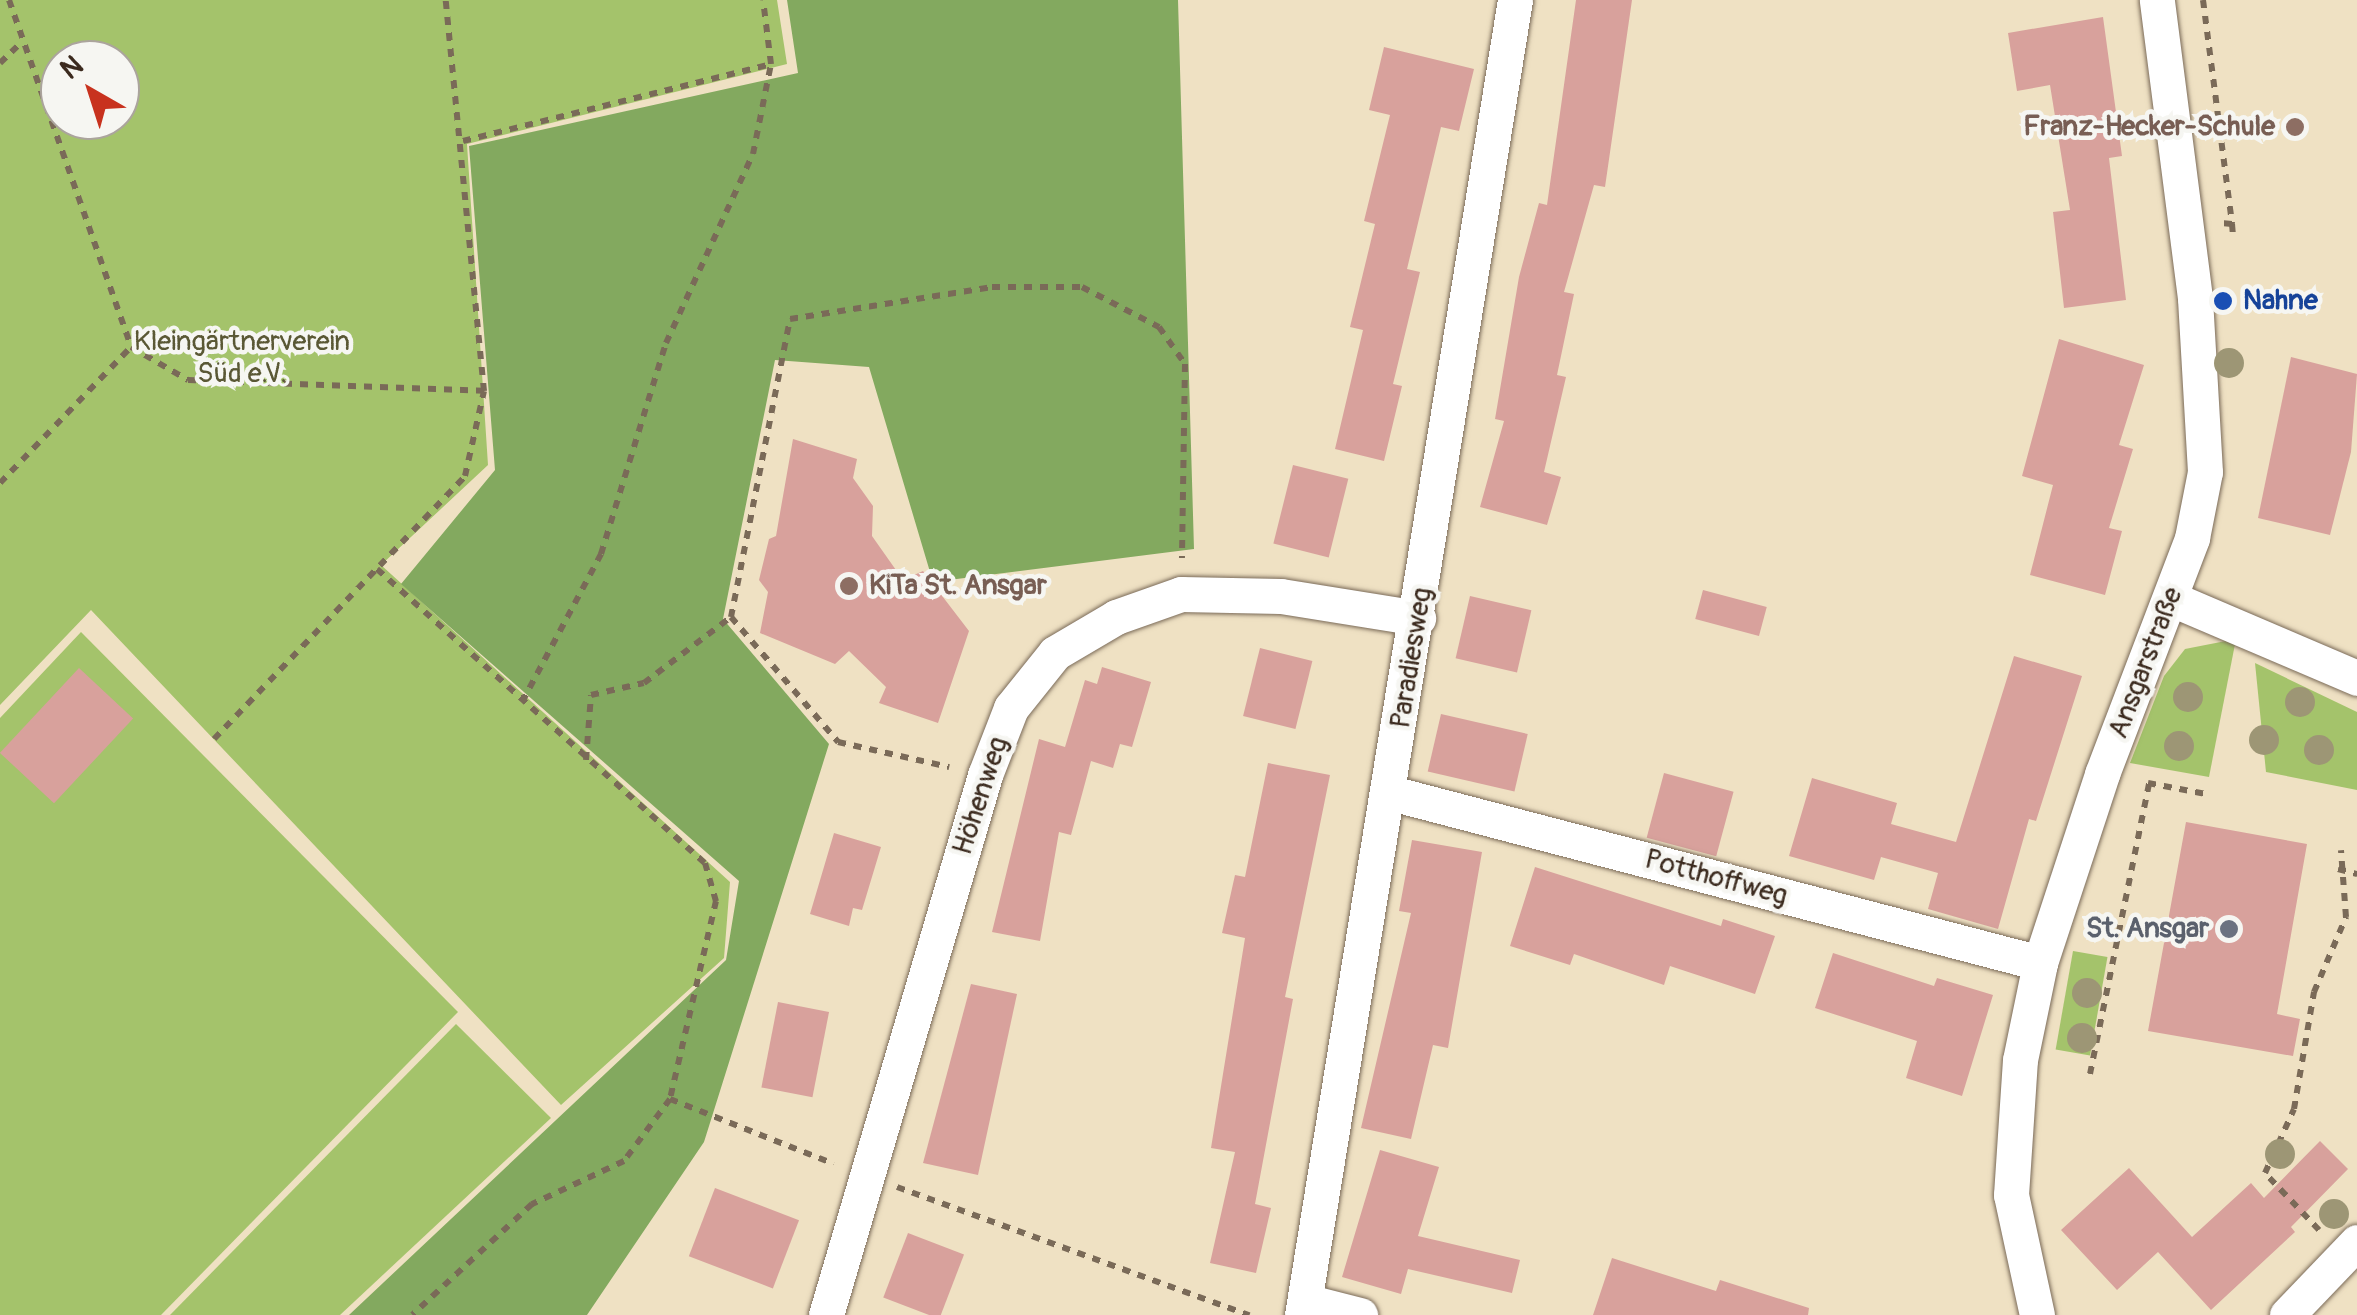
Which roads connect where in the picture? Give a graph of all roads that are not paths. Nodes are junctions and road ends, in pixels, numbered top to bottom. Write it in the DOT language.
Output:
graph roads {
  1 [pos="1515,0"];
  2 [pos="2157,0"];
  3 [pos="2172,598"];
  4 [pos="1418,618"];
  5 [pos="2357,678"];
  6 [pos="1391,793"];
  7 [pos="2040,963"];
  8 [pos="2350,1249"];
  9 [pos="1304,1308"];
  10 [pos="826,1315"];
  11 [pos="1360,1315"];
  12 [pos="2037,1315"];
  13 [pos="2287,1315"];
  1 -- 4 [label="street, Paradiesweg"];
  2 -- 3 [label="street, Ansgarstraße"];
  3 -- 5 [label="street"];
  3 -- 7 [label="street, Ansgarstraße"];
  4 -- 6 [label="street, Paradiesweg"];
  4 -- 10 [label="street, Höhenweg"];
  6 -- 7 [label="street, Potthoffweg"];
  6 -- 9 [label="street, Paradiesweg"];
  7 -- 12 [label="street, Ansgarstraße"];
  8 -- 13 [label="street"];
  9 -- 11 [label="street"];
}
